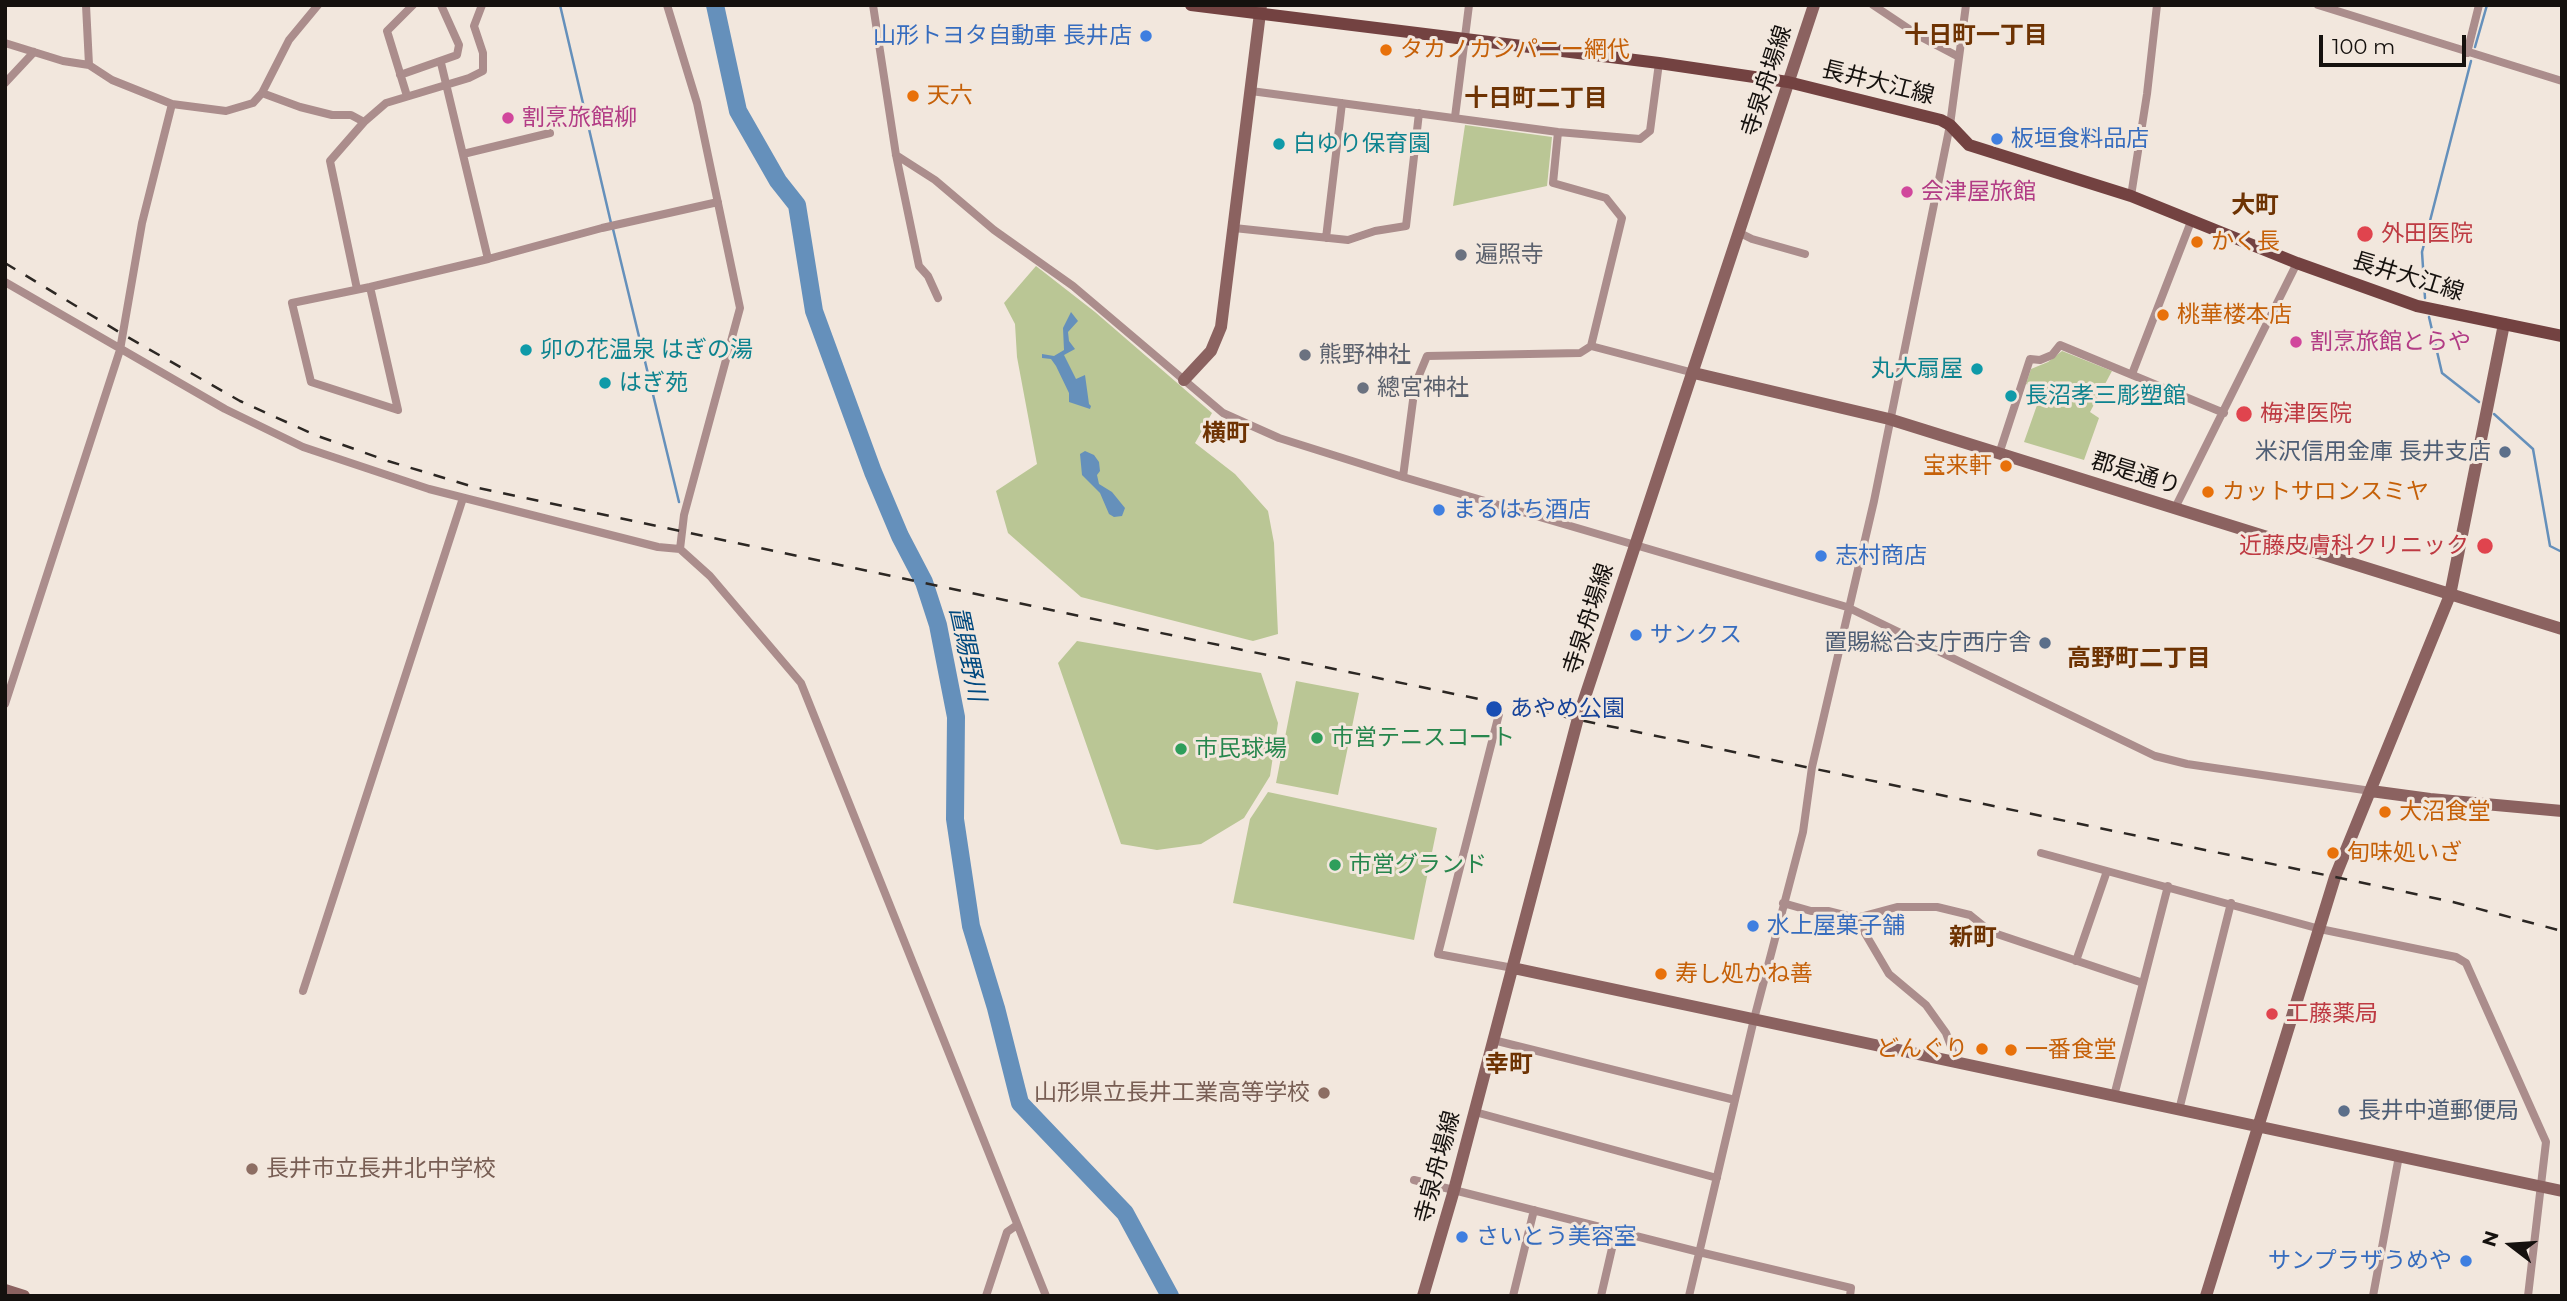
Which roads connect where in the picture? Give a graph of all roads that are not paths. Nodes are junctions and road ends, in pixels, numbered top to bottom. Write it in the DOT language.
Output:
graph roads {
  1 [pos="86,5"];
  2 [pos="318,5"];
  3 [pos="413,5"];
  4 [pos="441,5"];
  5 [pos="482,5"];
  6 [pos="667,5"];
  7 [pos="873,5"];
  8 [pos="1191,5"];
  9 [pos="1469,5"];
  10 [pos="1814,5"];
  11 [pos="1873,5"];
  12 [pos="1966,5"];
  13 [pos="2157,5"];
  14 [pos="2318,5"];
  15 [pos="2479,5"];
  16 [pos="1260,10"];
  17 [pos="1464,40"];
  18 [pos="5,43"];
  19 [pos="34,52"];
  20 [pos="2467,53"];
  21 [pos="1959,57"];
  22 [pos="441,62"];
  23 [pos="1659,63"];
  24 [pos="89,65"];
  25 [pos="400,75"];
  26 [pos="2562,81"];
  27 [pos="1788,82"];
  28 [pos="5,83"];
  29 [pos="446,86"];
  30 [pos="1251,91"];
  31 [pos="262,93"];
  32 [pos="407,96"];
  33 [pos="1342,103"];
  34 [pos="172,104"];
  35 [pos="1419,113"];
  36 [pos="1455,117"];
  37 [pos="364,122"];
  38 [pos="1950,125"];
  39 [pos="550,132"];
  40 [pos="1558,132"];
  41 [pos="463,154"];
  42 [pos="896,155"];
  43 [pos="2131,196"];
  44 [pos="718,202"];
  45 [pos="2192,219"];
  46 [pos="1234,228"];
  47 [pos="1740,233"];
  48 [pos="1326,238"];
  49 [pos="1805,254"];
  50 [pos="488,259"];
  51 [pos="2297,263"];
  52 [pos="5,282"];
  53 [pos="370,287"];
  54 [pos="357,289"];
  55 [pos="938,298"];
  56 [pos="2504,324"];
  57 [pos="2562,336"];
  58 [pos="1591,346"];
  59 [pos="120,350"];
  60 [pos="1693,373"];
  61 [pos="2132,374"];
  62 [pos="1184,380"];
  63 [pos="2224,413"];
  64 [pos="1889,419"];
  65 [pos="1998,454"];
  66 [pos="1403,477"];
  67 [pos="463,498"];
  68 [pos="2175,508"];
  69 [pos="1636,545"];
  70 [pos="680,550"];
  71 [pos="2450,595"];
  72 [pos="1847,607"];
  73 [pos="2562,629"];
  74 [pos="5,704"];
  75 [pos="1499,714"];
  76 [pos="2371,791"];
  77 [pos="2562,811"];
  78 [pos="2041,853"];
  79 [pos="2107,871"];
  80 [pos="2168,886"];
  81 [pos="1783,903"];
  82 [pos="2231,903"];
  83 [pos="1856,919"];
  84 [pos="2320,929"];
  85 [pos="2076,961"];
  86 [pos="1513,968"];
  87 [pos="2143,983"];
  88 [pos="303,990"];
  89 [pos="1754,1019"];
  90 [pos="1493,1040"];
  91 [pos="1957,1062"];
  92 [pos="2114,1096"];
  93 [pos="1735,1100"];
  94 [pos="2179,1110"];
  95 [pos="1475,1112"];
  96 [pos="2259,1126"];
  97 [pos="2399,1156"];
  98 [pos="1717,1178"];
  99 [pos="1414,1180"];
  100 [pos="2541,1186"];
  101 [pos="1454,1190"];
  102 [pos="2562,1191"];
  103 [pos="1534,1210"];
  104 [pos="1017,1225"];
  105 [pos="1616,1231"];
  106 [pos="1699,1252"];
  107 [pos="5,1290"];
  108 [pos="24,1296"];
  109 [pos="986,1296"];
  110 [pos="1046,1296"];
  111 [pos="1423,1296"];
  112 [pos="1513,1296"];
  113 [pos="1601,1296"];
  114 [pos="1689,1296"];
  115 [pos="1850,1296"];
  116 [pos="2206,1296"];
  117 [pos="2373,1296"];
  118 [pos="2528,1296"];
  1 -- 24 [label="street"];
  2 -- 31 [label="street"];
  3 -- 25 [label="street"];
  4 -- 22 [label="street"];
  5 -- 29 [label="street"];
  6 -- 44 [label="street"];
  7 -- 42 [label="street"];
  8 -- 16 [label="main road, 長井大江線"];
  9 -- 17 [label="street"];
  10 -- 27 [label="street, 寺泉舟場線"];
  11 -- 21 [label="street"];
  12 -- 21 [label="street"];
  13 -- 43 [label="street"];
  14 -- 20 [label="street"];
  15 -- 20 [label="street"];
  16 -- 17 [label="main road, 長井大江線"];
  16 -- 30 [label="street"];
  17 -- 23 [label="main road, 長井大江線"];
  17 -- 36 [label="street"];
  18 -- 19 [label="street"];
  19 -- 24 [label="street"];
  19 -- 28 [label="street"];
  20 -- 26 [label="street"];
  21 -- 38 [label="street"];
  22 -- 25 [label="street"];
  22 -- 29 [label="street"];
  23 -- 27 [label="main road, 長井大江線"];
  23 -- 40 [label="street"];
  24 -- 34 [label="street"];
  25 -- 32 [label="street"];
  27 -- 38 [label="main road, 長井大江線"];
  27 -- 47 [label="street, 寺泉舟場線"];
  29 -- 32 [label="street"];
  29 -- 41 [label="street"];
  30 -- 33 [label="street"];
  30 -- 46 [label="street"];
  31 -- 34 [label="street"];
  31 -- 37 [label="street"];
  32 -- 37 [label="street"];
  33 -- 35 [label="street"];
  33 -- 48 [label="street"];
  34 -- 59 [label="street"];
  35 -- 36 [label="street"];
  35 -- 48 [label="street"];
  36 -- 40 [label="street"];
  37 -- 54 [label="street"];
  38 -- 43 [label="main road, 長井大江線"];
  38 -- 64 [label="street"];
  39 -- 41 [label="street"];
  40 -- 58 [label="street"];
  41 -- 50 [label="street"];
  42 -- 55 [label="street"];
  42 -- 62 [label="street"];
  43 -- 45 [label="main road, 長井大江線"];
  44 -- 50 [label="street"];
  44 -- 70 [label="street"];
  45 -- 51 [label="main road, 長井大江線"];
  45 -- 61 [label="street"];
  46 -- 48 [label="street"];
  46 -- 62 [label="street"];
  47 -- 49 [label="street"];
  47 -- 60 [label="street, 寺泉舟場線"];
  50 -- 53 [label="street"];
  51 -- 56 [label="main road, 長井大江線"];
  51 -- 63 [label="street"];
  52 -- 59 [label="street"];
  53 -- 54 [label="street"];
  53 -- 54 [label="street"];
  56 -- 57 [label="main road, 長井大江線"];
  56 -- 71 [label="street"];
  58 -- 60 [label="street"];
  58 -- 66 [label="street"];
  59 -- 67 [label="street"];
  59 -- 74 [label="street"];
  60 -- 64 [label="street, 郡是通り"];
  60 -- 69 [label="street, 寺泉舟場線"];
  61 -- 63 [label="street"];
  61 -- 65 [label="street"];
  62 -- 66 [label="street"];
  63 -- 68 [label="street"];
  64 -- 65 [label="street, 郡是通り"];
  64 -- 72 [label="street"];
  65 -- 68 [label="street, 郡是通り"];
  66 -- 69 [label="street"];
  67 -- 70 [label="street"];
  67 -- 88 [label="street"];
  68 -- 71 [label="street, 郡是通り"];
  69 -- 72 [label="street"];
  69 -- 86 [label="street, 寺泉舟場線"];
  70 -- 104 [label="street"];
  71 -- 73 [label="street, 郡是通り"];
  71 -- 76 [label="street"];
  72 -- 76 [label="street"];
  72 -- 81 [label="street"];
  75 -- 86 [label="street"];
  76 -- 77 [label="street"];
  76 -- 84 [label="street"];
  78 -- 79 [label="street"];
  79 -- 80 [label="street"];
  79 -- 85 [label="street"];
  80 -- 82 [label="street"];
  80 -- 87 [label="street"];
  81 -- 83 [label="street"];
  81 -- 89 [label="street"];
  82 -- 84 [label="street"];
  82 -- 94 [label="street"];
  83 -- 85 [label="street"];
  83 -- 91 [label="street"];
  84 -- 96 [label="street"];
  84 -- 100 [label="street"];
  85 -- 87 [label="street"];
  86 -- 89 [label="street"];
  86 -- 90 [label="street, 寺泉舟場線"];
  87 -- 92 [label="street"];
  89 -- 91 [label="street"];
  89 -- 93 [label="street"];
  90 -- 93 [label="street"];
  90 -- 95 [label="street, 寺泉舟場線"];
  91 -- 92 [label="street"];
  92 -- 94 [label="street"];
  93 -- 98 [label="street"];
  94 -- 96 [label="street"];
  95 -- 98 [label="street"];
  95 -- 101 [label="street, 寺泉舟場線"];
  96 -- 97 [label="street"];
  96 -- 116 [label="street"];
  97 -- 100 [label="street"];
  97 -- 117 [label="street"];
  98 -- 106 [label="street"];
  99 -- 101 [label="street"];
  100 -- 102 [label="street"];
  100 -- 118 [label="street"];
  101 -- 103 [label="street"];
  101 -- 111 [label="street, 寺泉舟場線"];
  103 -- 105 [label="street"];
  103 -- 112 [label="street"];
  104 -- 109 [label="street"];
  104 -- 110 [label="street"];
  105 -- 106 [label="street"];
  105 -- 113 [label="street"];
  106 -- 114 [label="street"];
  106 -- 115 [label="street"];
  107 -- 108 [label="street"];
}
